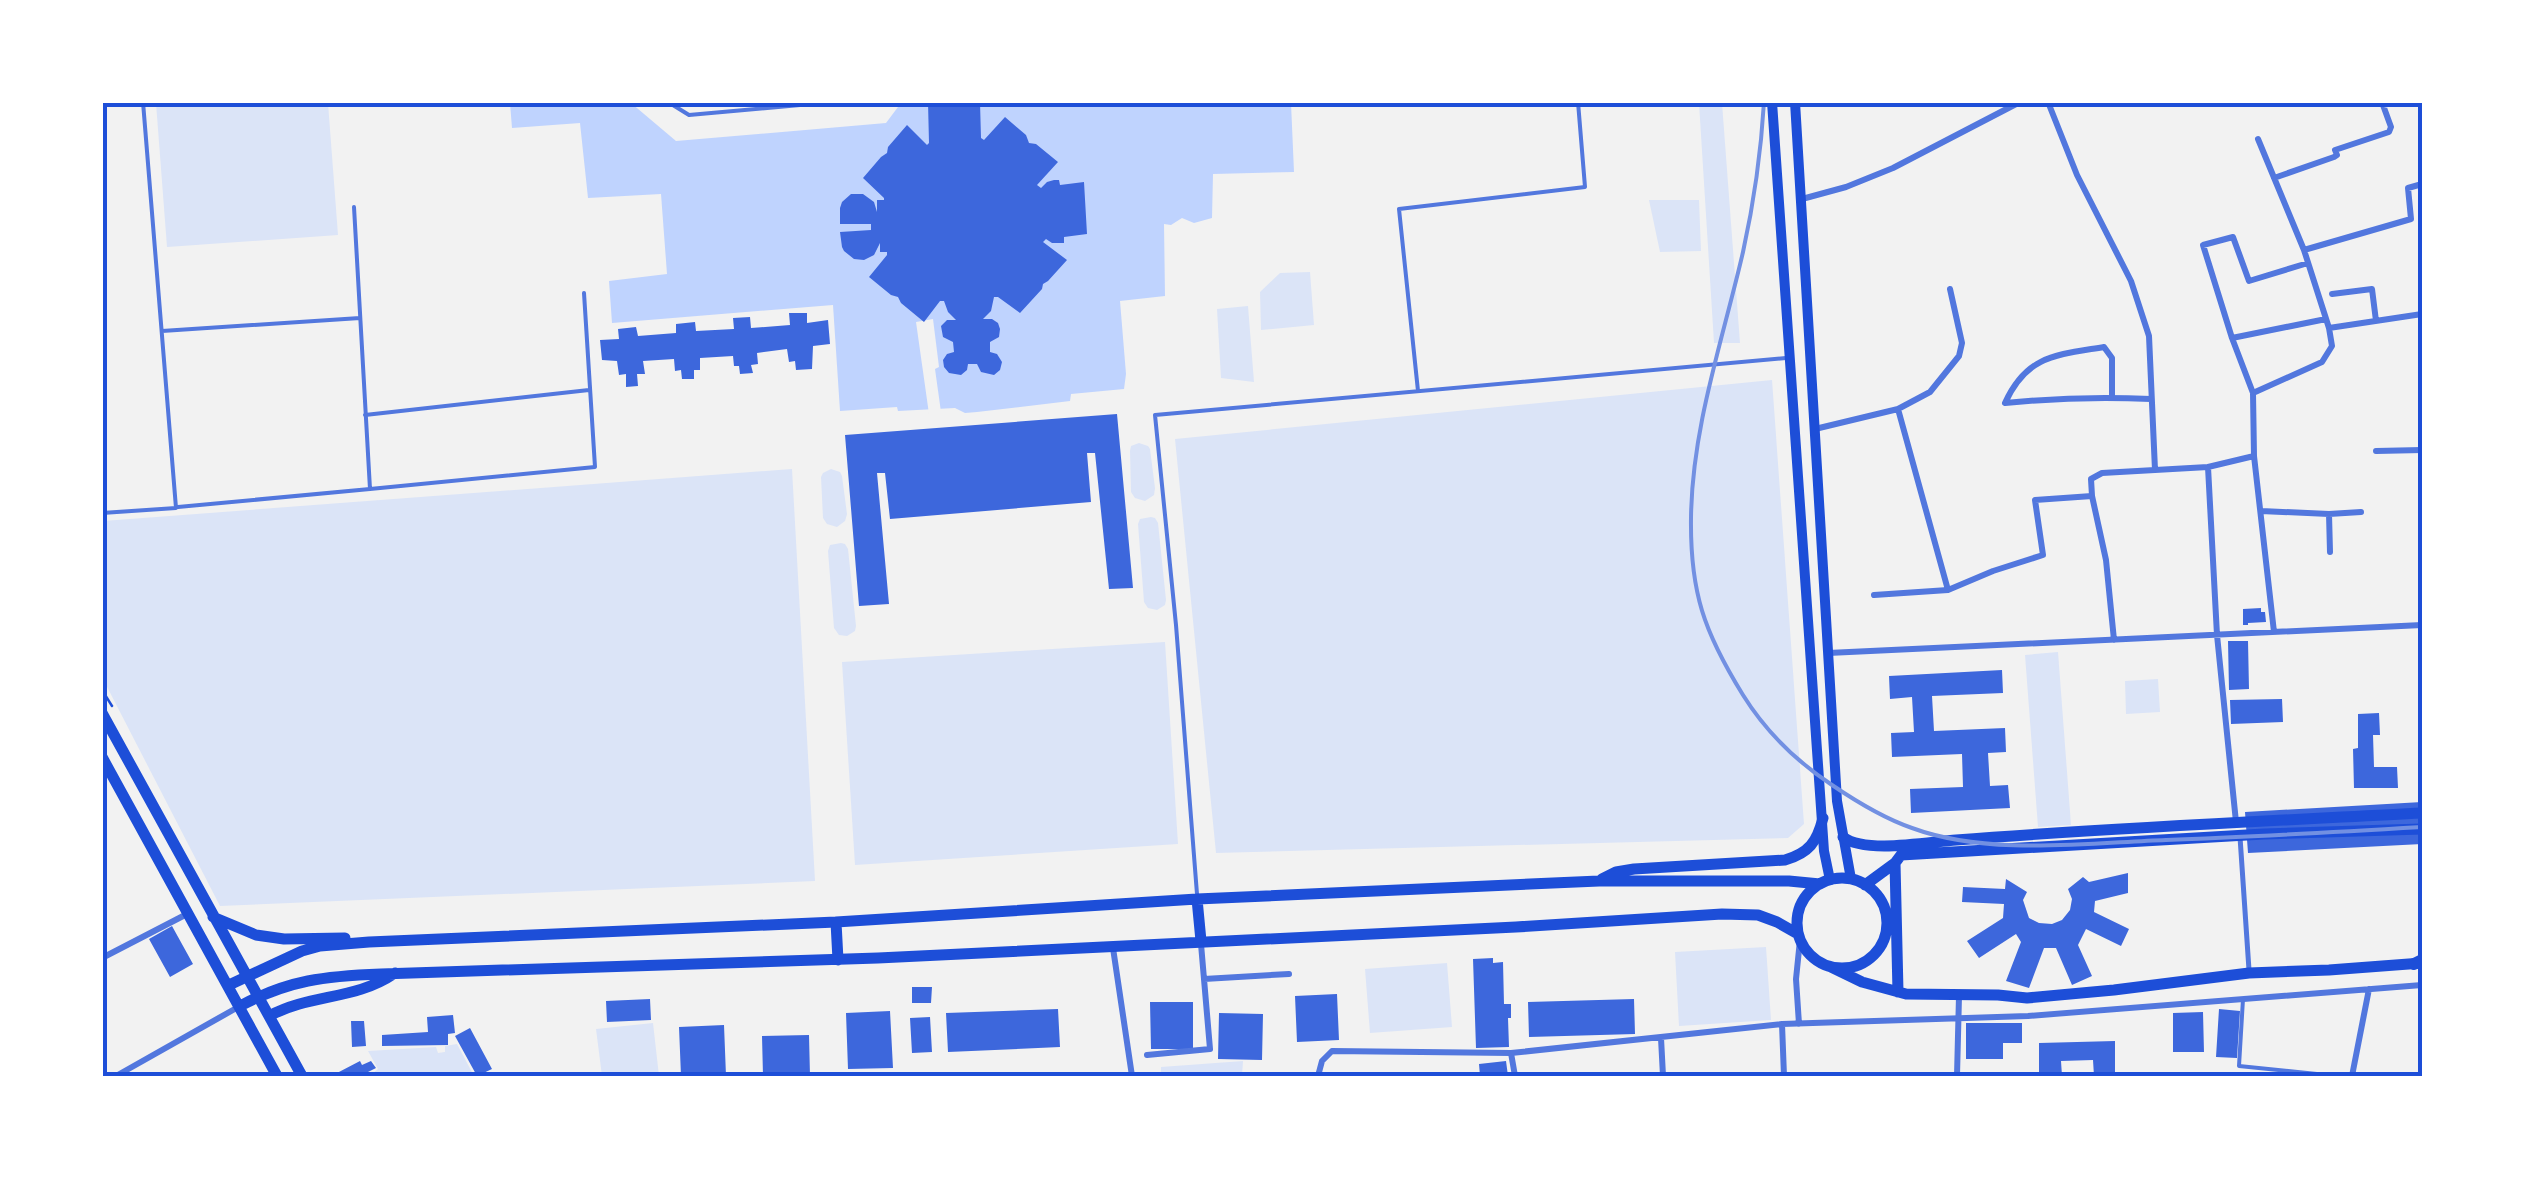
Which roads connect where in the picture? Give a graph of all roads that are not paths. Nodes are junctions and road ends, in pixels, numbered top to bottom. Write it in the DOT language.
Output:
graph roads {
  1 [pos="144,102"];
  2 [pos="668,102"];
  3 [pos="833,102"];
  4 [pos="1578,102"];
  5 [pos="1772,102"];
  6 [pos="1794,102"];
  7 [pos="2020,102"];
  8 [pos="2048,102"];
  9 [pos="2396,102"];
  10 [pos="2258,139"];
  11 [pos="2274,178"];
  12 [pos="2422,184"];
  13 [pos="1800,200"];
  14 [pos="354,207"];
  15 [pos="2304,250"];
  16 [pos="2308,264"];
  17 [pos="1950,289"];
  18 [pos="584,293"];
  19 [pos="2332,294"];
  20 [pos="2422,314"];
  21 [pos="360,318"];
  22 [pos="2326,318"];
  23 [pos="2376,321"];
  24 [pos="2329,328"];
  25 [pos="162,331"];
  26 [pos="2232,338"];
  27 [pos="1791,357"];
  28 [pos="590,390"];
  29 [pos="1418,392"];
  30 [pos="2254,394"];
  31 [pos="2112,398"];
  32 [pos="2150,399"];
  33 [pos="1898,408"];
  34 [pos="365,414"];
  35 [pos="1815,428"];
  36 [pos="2422,450"];
  37 [pos="2376,451"];
  38 [pos="2254,456"];
  39 [pos="2208,466"];
  40 [pos="2155,470"];
  41 [pos="370,489"];
  42 [pos="2092,496"];
  43 [pos="176,508"];
  44 [pos="2260,511"];
  45 [pos="2361,512"];
  46 [pos="102,513"];
  47 [pos="2329,514"];
  48 [pos="2330,552"];
  49 [pos="1948,590"];
  50 [pos="1874,595"];
  51 [pos="2422,625"];
  52 [pos="2274,632"];
  53 [pos="2218,634"];
  54 [pos="2114,640"];
  55 [pos="1828,653"];
  56 [pos="108,710"];
  57 [pos="102,757"];
  58 [pos="2422,813"];
  59 [pos="1823,818"];
  60 [pos="2236,822"];
  61 [pos="2422,829"];
  62 [pos="2240,836"];
  63 [pos="1844,838"];
  64 [pos="1894,863"];
  65 [pos="1851,879"];
  66 [pos="1599,882"];
  67 [pos="1825,882"];
  68 [pos="1865,884"];
  69 [pos="1197,899"];
  70 [pos="187,914"];
  71 [pos="213,917"];
  72 [pos="836,922"];
  73 [pos="1799,937"];
  74 [pos="1200,941"];
  75 [pos="369,942"];
  76 [pos="1112,947"];
  77 [pos="102,958"];
  78 [pos="838,960"];
  79 [pos="2420,962"];
  80 [pos="1829,966"];
  81 [pos="395,974"];
  82 [pos="1290,974"];
  83 [pos="2249,974"];
  84 [pos="247,975"];
  85 [pos="1204,979"];
  86 [pos="228,985"];
  87 [pos="2422,985"];
  88 [pos="2368,990"];
  89 [pos="1898,992"];
  90 [pos="259,996"];
  91 [pos="1959,996"];
  92 [pos="2243,999"];
  93 [pos="240,1006"];
  94 [pos="270,1016"];
  95 [pos="1957,1020"];
  96 [pos="1782,1024"];
  97 [pos="1798,1024"];
  98 [pos="1661,1038"];
  99 [pos="1511,1052"];
  100 [pos="1147,1054"];
  101 [pos="116,1076"];
  102 [pos="277,1076"];
  103 [pos="302,1076"];
  104 [pos="1132,1076"];
  105 [pos="1318,1076"];
  106 [pos="1515,1076"];
  107 [pos="1663,1076"];
  108 [pos="1784,1076"];
  109 [pos="1957,1076"];
  110 [pos="2336,1076"];
  111 [pos="2352,1076"];
  1 -- 25 [label="lane"];
  2 -- 3 [label="lane"];
  4 -- 29 [label="lane"];
  5 -- 27 [label="main road"];
  6 -- 13 [label="main road"];
  7 -- 13 [label="street"];
  8 -- 32 [label="street"];
  9 -- 11 [label="street"];
  10 -- 11 [label="street"];
  11 -- 15 [label="street"];
  12 -- 15 [label="street"];
  13 -- 35 [label="main road"];
  14 -- 21 [label="lane"];
  15 -- 16 [label="street"];
  16 -- 22 [label="street"];
  16 -- 26 [label="street"];
  17 -- 33 [label="street"];
  18 -- 28 [label="lane"];
  19 -- 23 [label="street"];
  20 -- 23 [label="street"];
  21 -- 25 [label="lane"];
  21 -- 34 [label="lane"];
  22 -- 24 [label="street"];
  22 -- 26 [label="street"];
  23 -- 24 [label="street"];
  24 -- 30 [label="street"];
  25 -- 43 [label="lane"];
  26 -- 30 [label="street"];
  27 -- 29 [label="lane"];
  27 -- 59 [label="main road"];
  28 -- 34 [label="lane"];
  28 -- 41 [label="lane"];
  29 -- 69 [label="lane"];
  30 -- 38 [label="street"];
  31 -- 31 [label="street"];
  31 -- 32 [label="street"];
  32 -- 40 [label="street"];
  33 -- 35 [label="street"];
  33 -- 49 [label="street"];
  34 -- 41 [label="lane"];
  35 -- 55 [label="main road"];
  36 -- 37 [label="street"];
  38 -- 39 [label="street"];
  38 -- 44 [label="street"];
  39 -- 40 [label="street"];
  39 -- 53 [label="street"];
  40 -- 42 [label="street"];
  41 -- 43 [label="lane"];
  42 -- 49 [label="street"];
  42 -- 54 [label="street"];
  43 -- 46 [label="lane"];
  44 -- 47 [label="street"];
  44 -- 52 [label="street"];
  45 -- 47 [label="street"];
  47 -- 48 [label="street"];
  49 -- 50 [label="street"];
  51 -- 52 [label="street"];
  52 -- 53 [label="street"];
  53 -- 54 [label="street"];
  53 -- 60 [label="street"];
  54 -- 55 [label="street"];
  55 -- 63 [label="main road"];
  56 -- 71 [label="highway"];
  57 -- 70 [label="highway"];
  58 -- 60 [label="highway"];
  59 -- 66 [label="highway"];
  59 -- 67 [label="main road"];
  60 -- 62 [label="street"];
  60 -- 63 [label="highway"];
  61 -- 62 [label="highway"];
  62 -- 64 [label="highway"];
  62 -- 83 [label="street"];
  63 -- 65 [label="main road"];
  64 -- 68 [label="highway"];
  64 -- 89 [label="highway"];
  65 -- 67 [label="highway"];
  65 -- 68 [label="highway"];
  66 -- 67 [label="highway"];
  66 -- 69 [label="highway"];
  67 -- 73 [label="highway"];
  68 -- 80 [label="highway"];
  69 -- 72 [label="highway"];
  69 -- 74 [label="highway"];
  70 -- 77 [label="street"];
  70 -- 86 [label="highway"];
  71 -- 75 [label="highway"];
  71 -- 84 [label="highway"];
  72 -- 75 [label="highway"];
  72 -- 78 [label="highway"];
  73 -- 74 [label="highway"];
  73 -- 80 [label="highway"];
  73 -- 97 [label="street"];
  74 -- 76 [label="highway"];
  74 -- 85 [label="street"];
  75 -- 84 [label="highway"];
  76 -- 78 [label="highway"];
  76 -- 104 [label="street"];
  78 -- 81 [label="highway"];
  79 -- 83 [label="highway"];
  80 -- 89 [label="highway"];
  81 -- 90 [label="highway"];
  81 -- 94 [label="highway"];
  82 -- 85 [label="street"];
  83 -- 91 [label="highway"];
  84 -- 86 [label="highway"];
  84 -- 90 [label="highway"];
  85 -- 100 [label="street"];
  86 -- 93 [label="highway"];
  87 -- 88 [label="street"];
  88 -- 92 [label="street"];
  88 -- 111 [label="street"];
  89 -- 91 [label="highway"];
  90 -- 93 [label="highway"];
  90 -- 94 [label="highway"];
  91 -- 95 [label="street"];
  92 -- 95 [label="street"];
  92 -- 110 [label="lane"];
  93 -- 101 [label="street"];
  93 -- 102 [label="highway"];
  94 -- 103 [label="highway"];
  95 -- 97 [label="street"];
  95 -- 109 [label="street"];
  96 -- 97 [label="street"];
  96 -- 98 [label="street"];
  96 -- 108 [label="street"];
  98 -- 99 [label="street"];
  98 -- 107 [label="street"];
  99 -- 105 [label="street"];
  99 -- 106 [label="street"];
}
